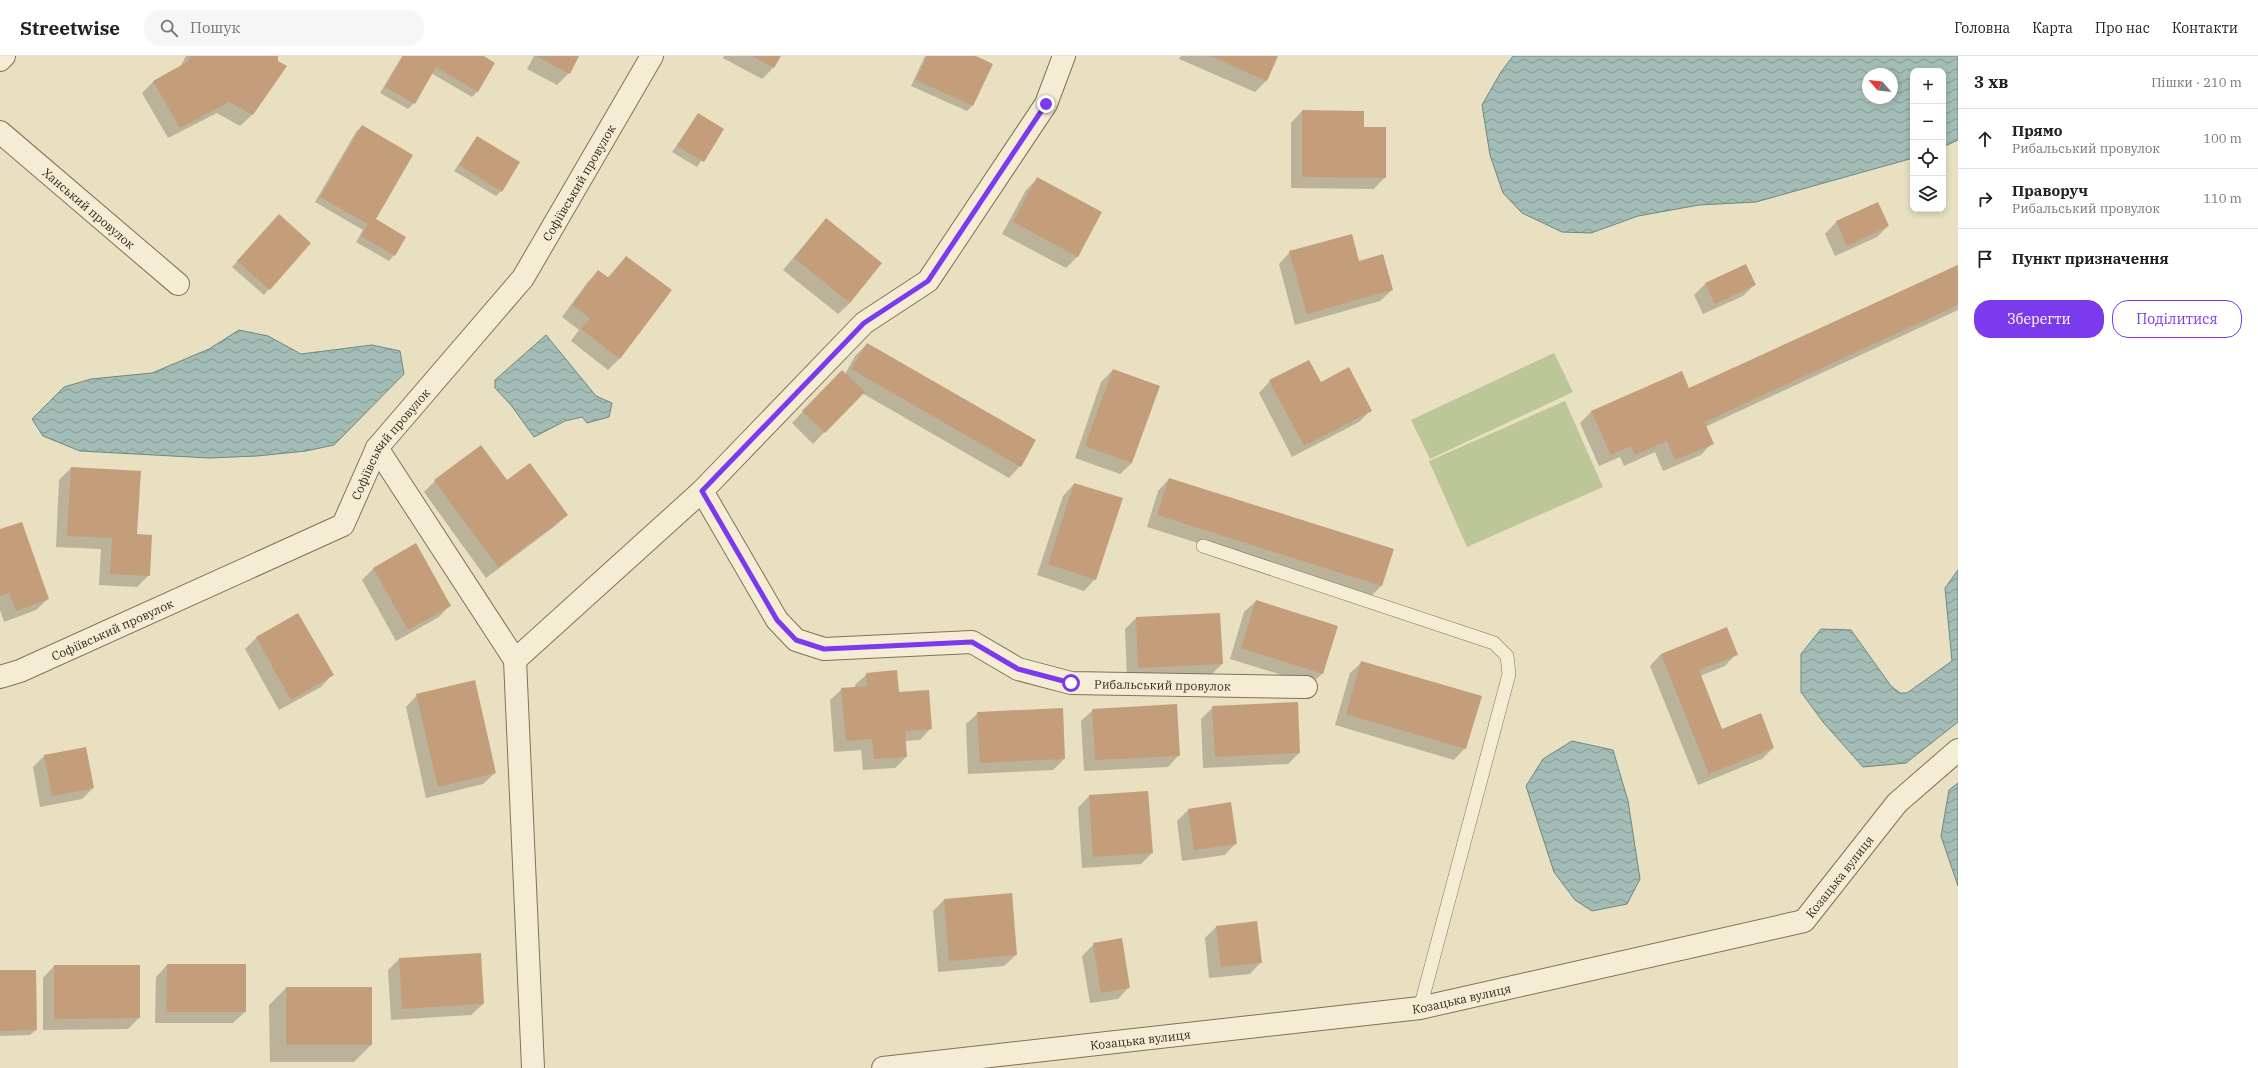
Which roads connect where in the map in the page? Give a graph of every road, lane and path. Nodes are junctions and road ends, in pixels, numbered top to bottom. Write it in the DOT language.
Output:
graph roads {
  1 [pos="4,56"];
  2 [pos="652,56"];
  3 [pos="1064,56"];
  4 [pos="0,60"];
  5 [pos="0,132"];
  6 [pos="178,284"];
  7 [pos="377,448"];
  8 [pos="702,491"];
  9 [pos="1203,546"];
  10 [pos="515,660"];
  11 [pos="0,677"];
  12 [pos="1306,687"];
  13 [pos="1958,750"];
  14 [pos="1420,1008"];
  15 [pos="533,1068"];
  16 [pos="883,1068"];
  1 -- 4 [label="street"];
  2 -- 7 [label="street, Софіївський провулок"];
  3 -- 8 [label="street"];
  5 -- 6 [label="street, Ханський провулок"];
  7 -- 10 [label="street"];
  7 -- 11 [label="street, Софіївський провулок"];
  8 -- 10 [label="street"];
  8 -- 12 [label="street, Рибальський провулок"];
  9 -- 14 [label="lane"];
  10 -- 15 [label="street"];
  13 -- 14 [label="street, Козацька вулиця"];
  14 -- 16 [label="street, Козацька вулиця"];
}
